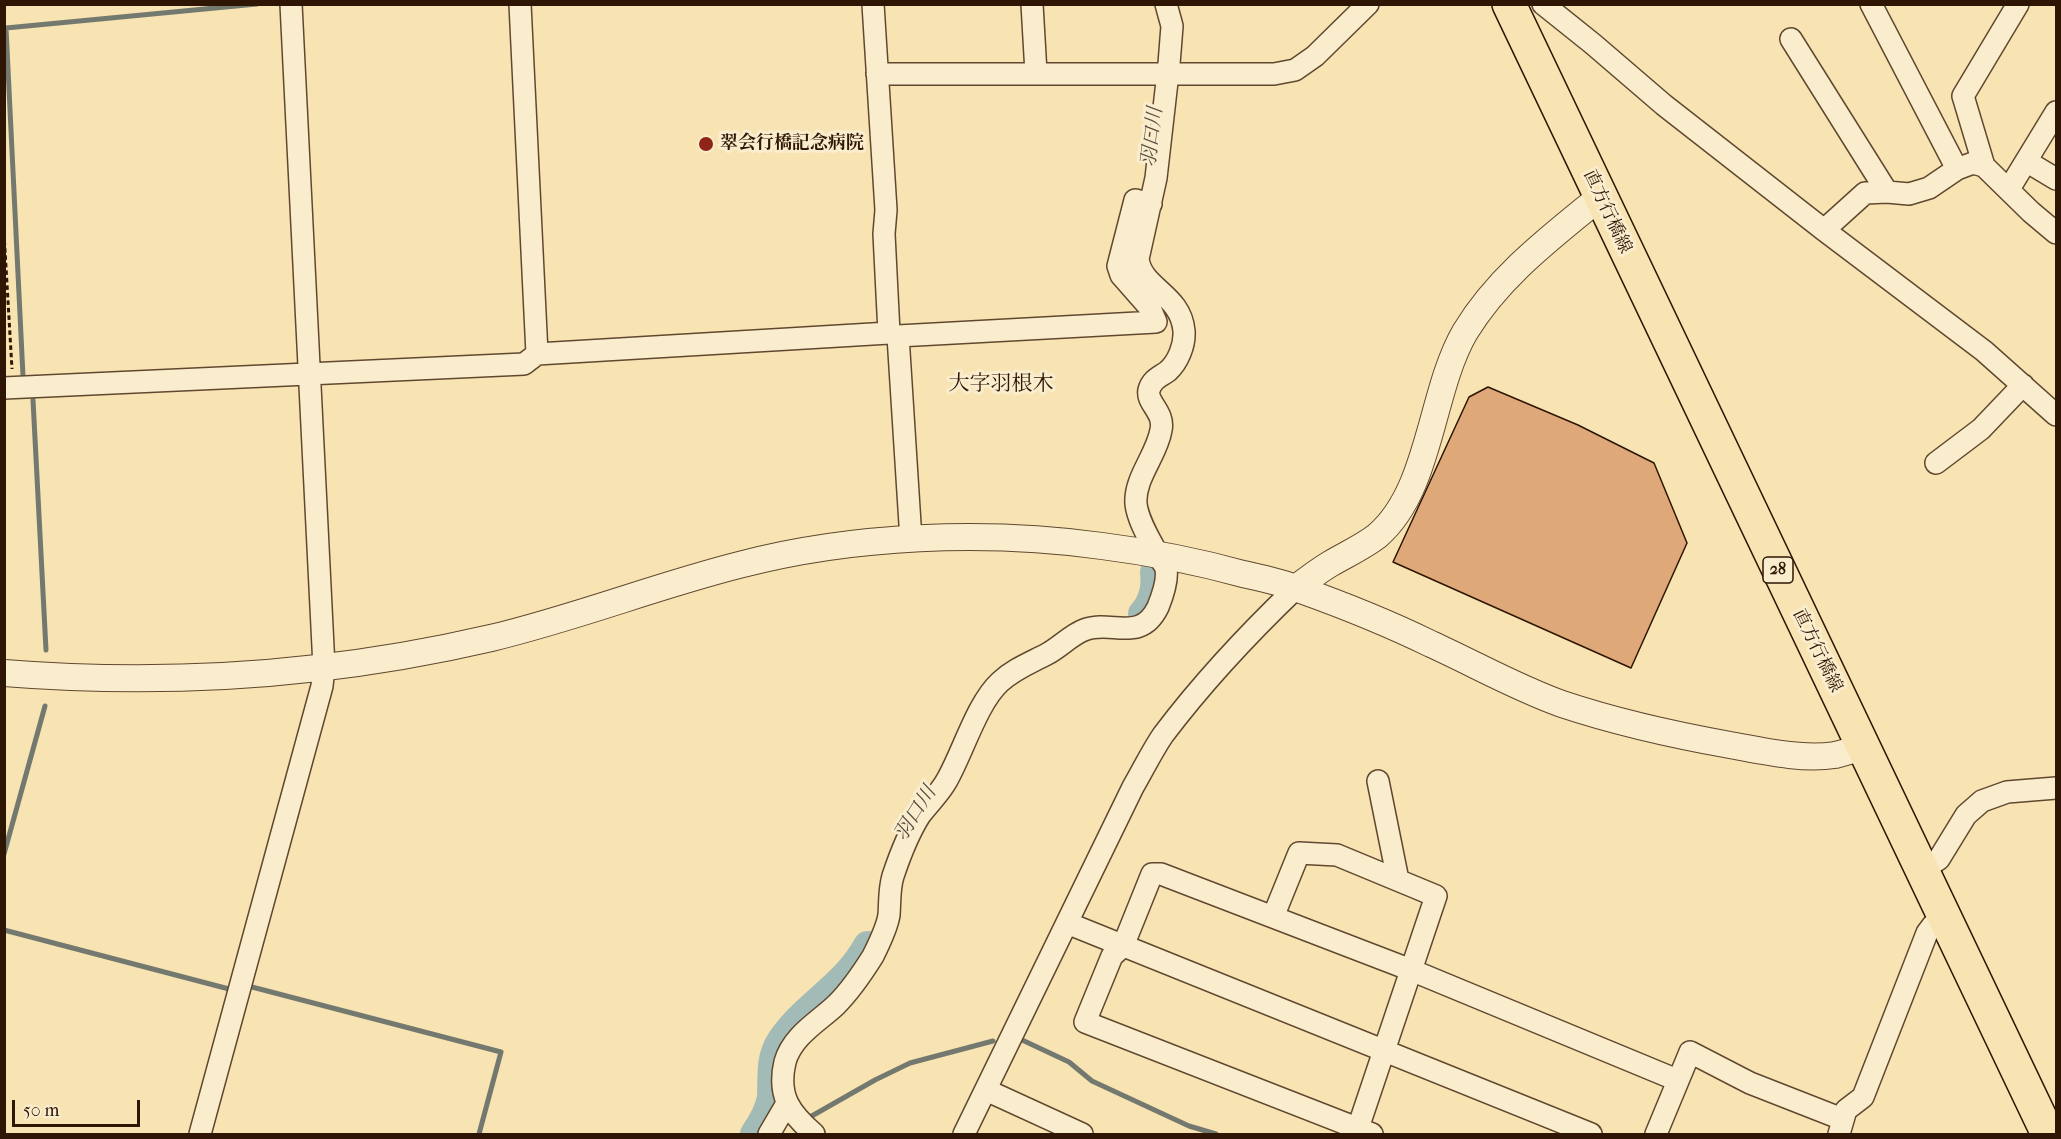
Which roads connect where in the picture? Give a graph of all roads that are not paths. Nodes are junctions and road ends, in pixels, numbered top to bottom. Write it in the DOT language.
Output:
graph roads {
  1 [pos="291,4"];
  2 [pos="520,4"];
  3 [pos="873,4"];
  4 [pos="1032,4"];
  5 [pos="1166,4"];
  6 [pos="1368,4"];
  7 [pos="1509,4"];
  8 [pos="1544,4"];
  9 [pos="1871,4"];
  10 [pos="2016,5"];
  11 [pos="1791,39"];
  12 [pos="877,74"];
  13 [pos="1036,74"];
  14 [pos="1168,74"];
  15 [pos="2056,112"];
  16 [pos="2026,161"];
  17 [pos="1984,166"];
  18 [pos="1958,169"];
  19 [pos="2056,179"];
  20 [pos="2009,189"];
  21 [pos="1887,192"];
  22 [pos="1600,198"];
  23 [pos="1151,204"];
  24 [pos="1824,230"];
  25 [pos="2056,233"];
  26 [pos="893,334"];
  27 [pos="537,354"];
  28 [pos="310,375"];
  29 [pos="2023,385"];
  30 [pos="9,388"];
  31 [pos="2056,415"];
  32 [pos="1936,463"];
  33 [pos="910,540"];
  34 [pos="1157,554"];
  35 [pos="1296,588"];
  36 [pos="324,666"];
  37 [pos="4,673"];
  38 [pos="1862,747"];
  39 [pos="1378,781"];
  40 [pos="2056,788"];
  41 [pos="1921,871"];
  42 [pos="1398,880"];
  43 [pos="1272,917"];
  44 [pos="1944,918"];
  45 [pos="1067,924"];
  46 [pos="1124,946"];
  47 [pos="1411,970"];
  48 [pos="1383,1050"];
  49 [pos="1677,1080"];
  50 [pos="986,1090"];
  51 [pos="786,1105"];
  52 [pos="1840,1127"];
  53 [pos="1362,1132"];
  54 [pos="200,1134"];
  55 [pos="769,1134"];
  56 [pos="814,1134"];
  57 [pos="964,1134"];
  58 [pos="1082,1134"];
  59 [pos="1591,1134"];
  60 [pos="1656,1134"];
  61 [pos="2048,1134"];
  1 -- 28 [label="street"];
  2 -- 27 [label="street"];
  3 -- 12 [label="street"];
  4 -- 13 [label="street"];
  5 -- 14 [label="street"];
  6 -- 14 [label="street"];
  7 -- 22 [label="main road, 直方行橋線 / 28"];
  8 -- 24 [label="street"];
  9 -- 18 [label="street"];
  10 -- 17 [label="street"];
  11 -- 21 [label="street"];
  12 -- 13 [label="street"];
  12 -- 26 [label="street"];
  13 -- 14 [label="street"];
  14 -- 23 [label="street"];
  15 -- 16 [label="street"];
  16 -- 19 [label="street"];
  16 -- 20 [label="street"];
  17 -- 18 [label="street"];
  17 -- 20 [label="street"];
  18 -- 21 [label="street"];
  20 -- 25 [label="street"];
  21 -- 24 [label="street"];
  22 -- 35 [label="street"];
  22 -- 38 [label="main road, 直方行橋線 / 28"];
  23 -- 26 [label="street"];
  23 -- 34 [label="street"];
  24 -- 29 [label="street"];
  26 -- 27 [label="street"];
  26 -- 33 [label="street"];
  27 -- 28 [label="street"];
  28 -- 30 [label="street"];
  28 -- 36 [label="street"];
  29 -- 31 [label="street"];
  29 -- 32 [label="street"];
  33 -- 34 [label="street"];
  33 -- 36 [label="street"];
  34 -- 35 [label="street"];
  34 -- 51 [label="street"];
  35 -- 38 [label="street"];
  35 -- 45 [label="street"];
  36 -- 37 [label="street"];
  36 -- 54 [label="street"];
  38 -- 41 [label="main road, 直方行橋線 / 28"];
  39 -- 42 [label="street"];
  40 -- 41 [label="street"];
  41 -- 44 [label="main road, 直方行橋線 / 28"];
  42 -- 43 [label="street"];
  42 -- 47 [label="street"];
  43 -- 46 [label="street"];
  43 -- 47 [label="street"];
  44 -- 52 [label="street"];
  44 -- 61 [label="main road, 直方行橋線 / 28"];
  45 -- 46 [label="street"];
  45 -- 50 [label="street"];
  46 -- 48 [label="street"];
  46 -- 53 [label="street"];
  47 -- 48 [label="street"];
  47 -- 49 [label="street"];
  48 -- 53 [label="street"];
  48 -- 59 [label="street"];
  49 -- 52 [label="street"];
  49 -- 60 [label="street"];
  50 -- 57 [label="street"];
  50 -- 58 [label="street"];
  51 -- 55 [label="street"];
  51 -- 56 [label="street"];
}
